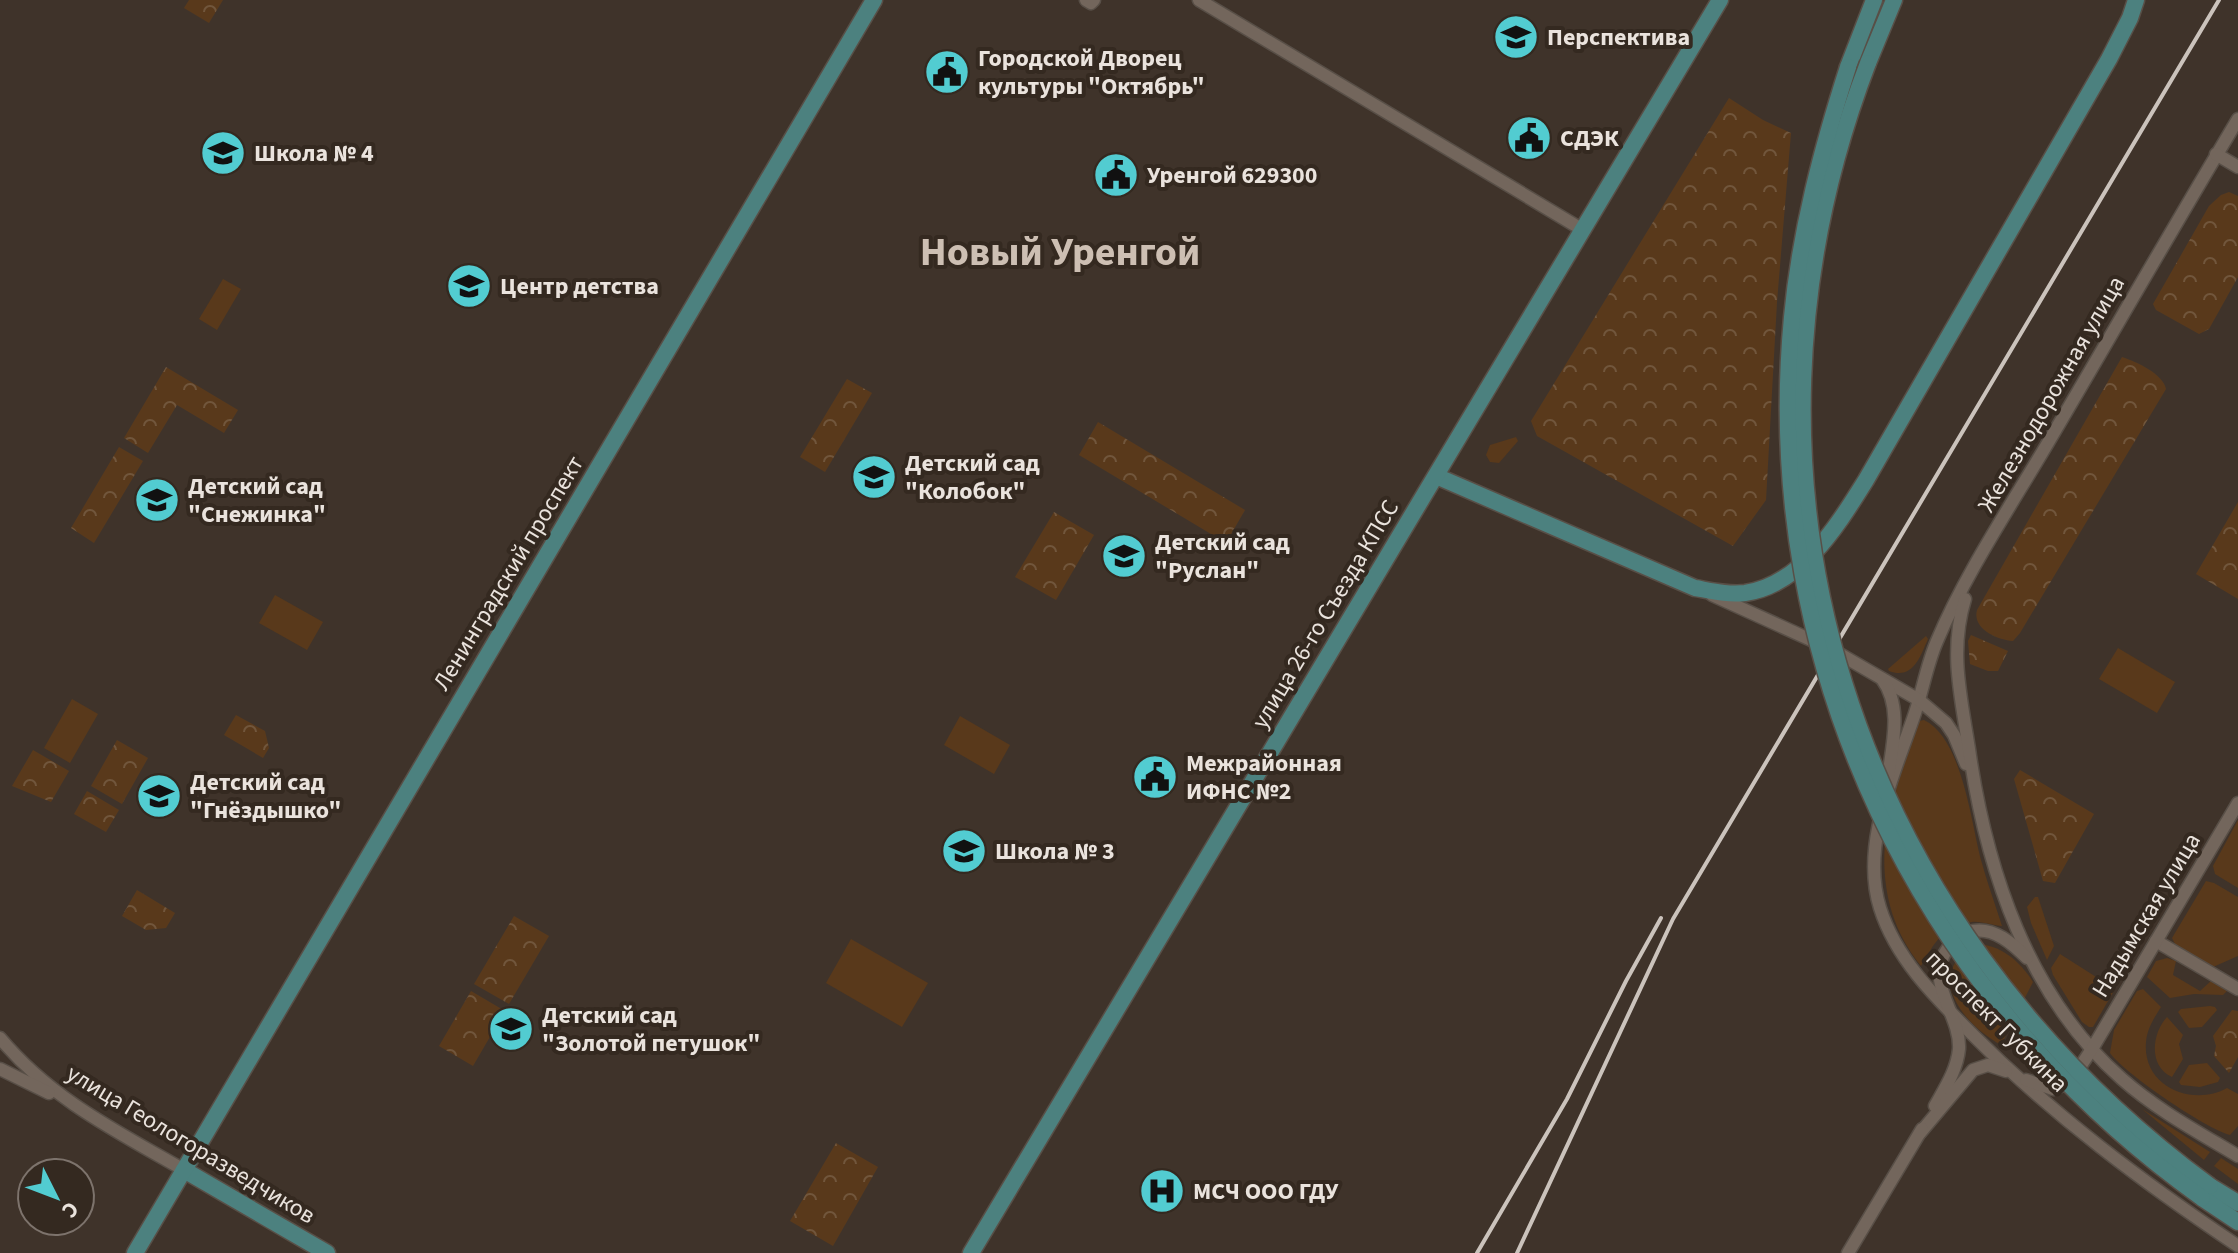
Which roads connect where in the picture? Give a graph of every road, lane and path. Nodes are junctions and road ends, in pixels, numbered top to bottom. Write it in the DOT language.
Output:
graph roads {
  1 [pos="874,0"];
  2 [pos="1086,0"];
  3 [pos="1094,0"];
  4 [pos="1199,0"];
  5 [pos="1720,0"];
  6 [pos="1874,0"];
  7 [pos="1894,0"];
  8 [pos="2136,0"];
  9 [pos="2238,119"];
  10 [pos="2216,154"];
  11 [pos="2238,167"];
  12 [pos="1583,230"];
  13 [pos="1436,476"];
  14 [pos="1973,573"];
  15 [pos="1695,588"];
  16 [pos="1880,676"];
  17 [pos="1919,700"];
  18 [pos="1974,786"];
  19 [pos="2238,803"];
  20 [pos="1882,816"];
  21 [pos="2156,941"];
  22 [pos="2034,966"];
  23 [pos="2238,989"];
  24 [pos="1952,1014"];
  25 [pos="0,1038"];
  26 [pos="2092,1049"];
  27 [pos="0,1069"];
  28 [pos="2013,1074"];
  29 [pos="70,1104"];
  30 [pos="1920,1133"];
  31 [pos="2238,1156"];
  32 [pos="184,1170"];
  33 [pos="2206,1192"];
  34 [pos="2238,1203"];
  35 [pos="2238,1222"];
  36 [pos="2238,1246"];
  37 [pos="135,1253"];
  38 [pos="327,1253"];
  39 [pos="971,1253"];
  40 [pos="1848,1253"];
  1 -- 32 [label="main road, Ленинградский проспект"];
  2 -- 3 [label="street"];
  4 -- 12 [label="street"];
  5 -- 12 [label="main road, улица 26-го Съезда КПСС"];
  6 -- 33 [label="main road, bridge"];
  7 -- 33 [label="main road, bridge"];
  8 -- 15 [label="main road"];
  9 -- 10 [label="street, Железнодорожная улица"];
  10 -- 11 [label="street"];
  10 -- 14 [label="street, Железнодорожная улица"];
  12 -- 13 [label="main road, улица 26-го Съезда КПСС"];
  13 -- 15 [label="main road"];
  13 -- 39 [label="main road, улица 26-го Съезда КПСС"];
  14 -- 17 [label="street, Железнодорожная улица"];
  14 -- 18 [label="street"];
  15 -- 16 [label="street"];
  16 -- 17 [label="street"];
  16 -- 20 [label="street"];
  17 -- 18 [label="street"];
  17 -- 20 [label="street, проспект Губкина"];
  18 -- 22 [label="street, проспект Губкина"];
  19 -- 21 [label="street, Надымская улица"];
  20 -- 24 [label="street, проспект Губкина"];
  21 -- 23 [label="street"];
  21 -- 26 [label="street, Надымская улица"];
  22 -- 24 [label="street"];
  22 -- 26 [label="street, проспект Губкина"];
  24 -- 28 [label="street, проспект Губкина"];
  24 -- 30 [label="street"];
  25 -- 29 [label="street, улица Геологоразведчиков"];
  26 -- 28 [label="street, Надымская улица"];
  26 -- 31 [label="street, проспект Губкина"];
  27 -- 29 [label="street"];
  28 -- 30 [label="street"];
  28 -- 36 [label="street, проспект Губкина"];
  29 -- 32 [label="street, улица Геологоразведчиков"];
  30 -- 40 [label="street"];
  32 -- 37 [label="main road, Ленинградский проспект"];
  32 -- 38 [label="main road, улица Геологоразведчиков"];
  33 -- 34 [label="main road"];
  33 -- 35 [label="main road"];
}
